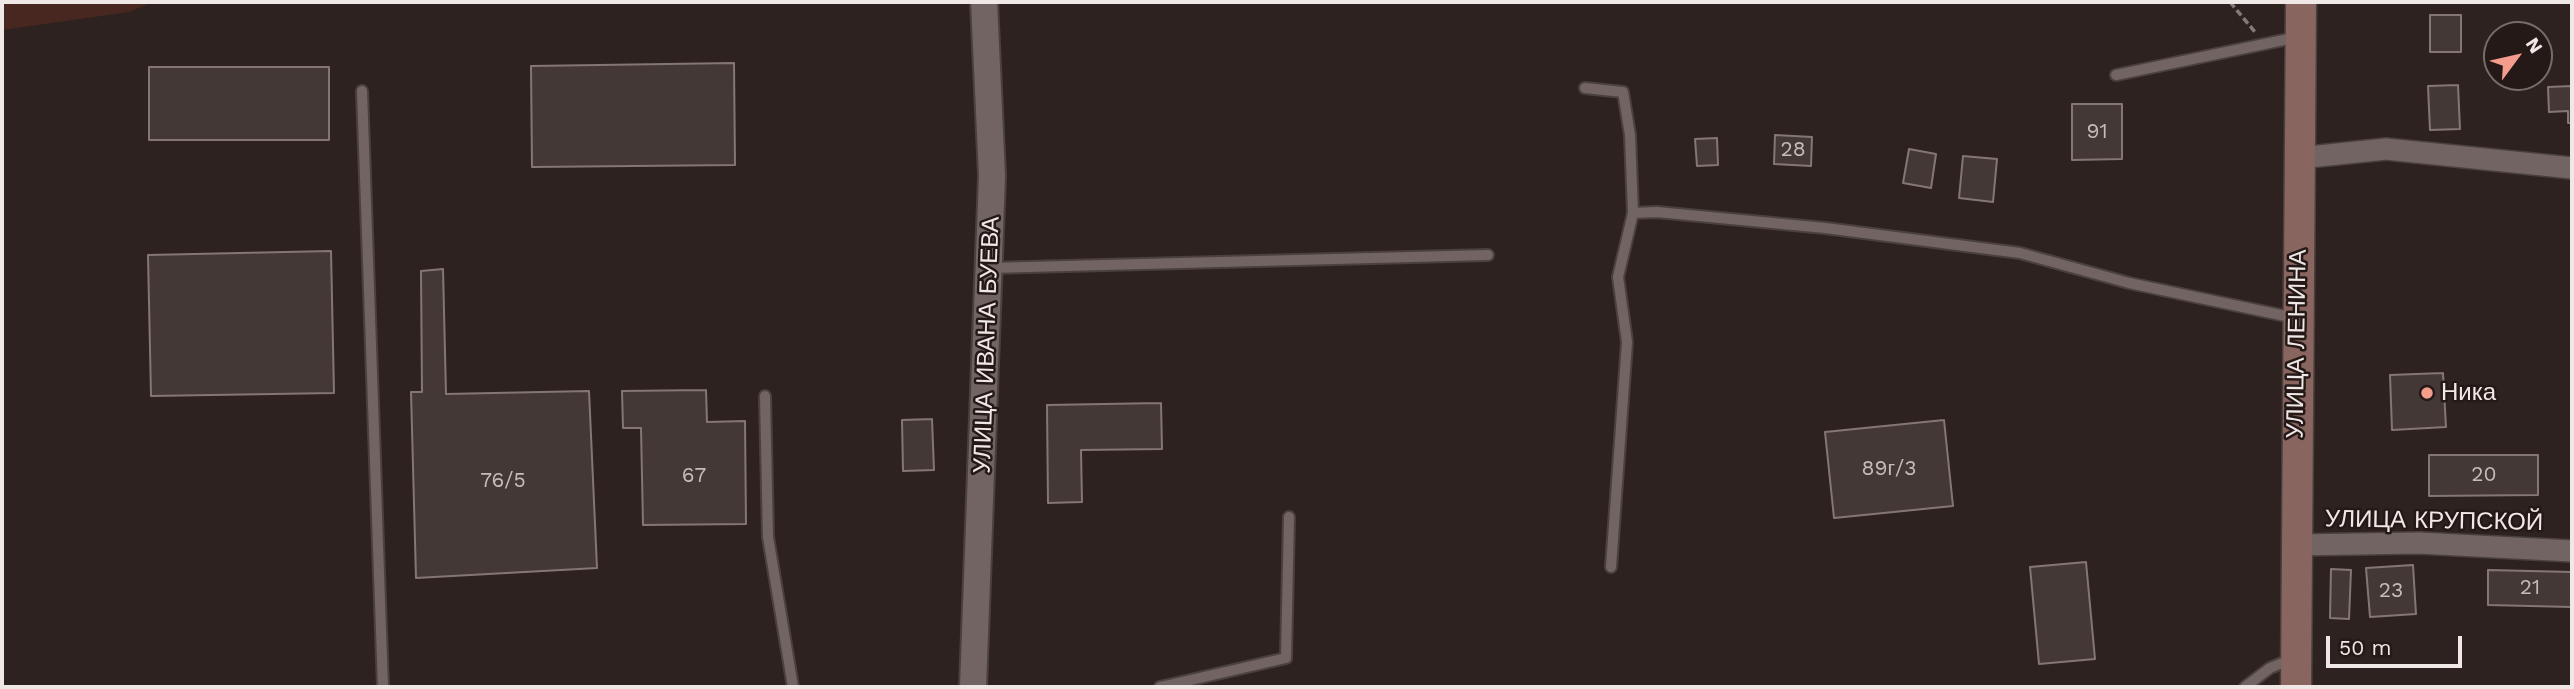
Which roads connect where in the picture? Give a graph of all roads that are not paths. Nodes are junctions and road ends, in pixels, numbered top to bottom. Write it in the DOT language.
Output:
graph roads {
  1 [pos="984,2"];
  2 [pos="2301,2"];
  3 [pos="2301,36"];
  4 [pos="2116,75"];
  5 [pos="1586,88"];
  6 [pos="362,91"];
  7 [pos="2300,158"];
  8 [pos="2572,168"];
  9 [pos="1633,213"];
  10 [pos="1488,255"];
  11 [pos="989,268"];
  12 [pos="2298,318"];
  13 [pos="765,396"];
  14 [pos="1289,517"];
  15 [pos="2295,545"];
  16 [pos="2572,551"];
  17 [pos="1611,568"];
  18 [pos="2296,657"];
  19 [pos="383,687"];
  20 [pos="793,687"];
  21 [pos="973,687"];
  22 [pos="1160,687"];
  23 [pos="2245,687"];
  24 [pos="2296,687"];
  1 -- 11 [label="street, УЛИЦА ИВАНА БУЕВА"];
  2 -- 3 [label="main road, УЛИЦА ЛЕНИНА"];
  3 -- 4 [label="lane"];
  3 -- 7 [label="main road, УЛИЦА ЛЕНИНА"];
  5 -- 9 [label="lane"];
  6 -- 19 [label="lane"];
  7 -- 8 [label="street"];
  7 -- 12 [label="main road, УЛИЦА ЛЕНИНА"];
  9 -- 12 [label="lane"];
  9 -- 17 [label="lane"];
  10 -- 11 [label="lane"];
  11 -- 21 [label="street, УЛИЦА ИВАНА БУЕВА"];
  12 -- 15 [label="main road, УЛИЦА ЛЕНИНА"];
  13 -- 20 [label="lane"];
  14 -- 22 [label="lane"];
  15 -- 16 [label="street, УЛИЦА КРУПСКОЙ"];
  15 -- 18 [label="main road, УЛИЦА ЛЕНИНА"];
  18 -- 23 [label="lane"];
  18 -- 24 [label="main road, УЛИЦА ЛЕНИНА"];
}
